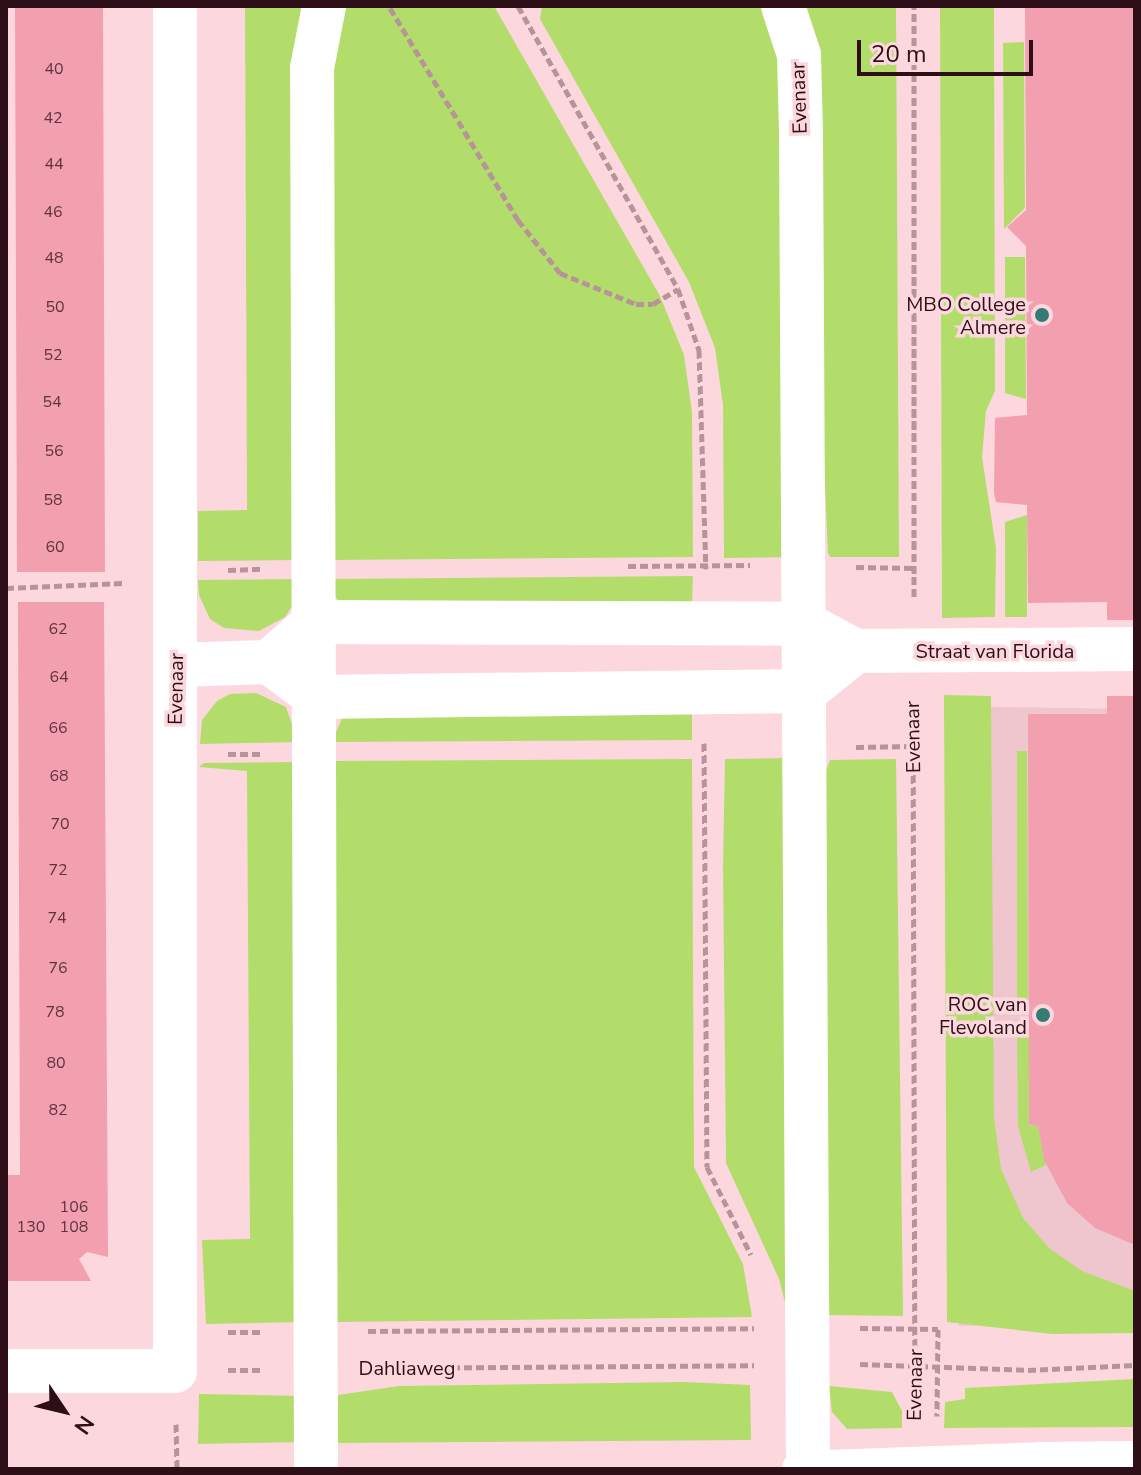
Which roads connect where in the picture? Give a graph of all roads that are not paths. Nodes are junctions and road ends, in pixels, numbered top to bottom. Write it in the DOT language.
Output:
graph roads {
  1 [pos="175,6"];
  2 [pos="324,6"];
  3 [pos="783,6"];
  4 [pos="314,622"];
  5 [pos="806,624"];
  6 [pos="1135,649"];
  7 [pos="856,651"];
  8 [pos="269,662"];
  9 [pos="177,665"];
  10 [pos="806,691"];
  11 [pos="316,697"];
  12 [pos="6,1371"];
  13 [pos="1135,1459"];
  14 [pos="1025,1465"];
  15 [pos="316,1469"];
  16 [pos="800,1469"];
  17 [pos="808,1469"];
  1 -- 9 [label="street, Evenaar"];
  2 -- 4 [label="street"];
  3 -- 5 [label="street, Evenaar"];
  4 -- 5 [label="street"];
  4 -- 8 [label="street"];
  4 -- 11 [label="street"];
  5 -- 7 [label="street, Straat van Florida"];
  5 -- 10 [label="street, Evenaar"];
  6 -- 7 [label="street, Straat van Florida"];
  7 -- 10 [label="street"];
  8 -- 9 [label="street"];
  8 -- 11 [label="street"];
  9 -- 12 [label="street, Evenaar"];
  10 -- 11 [label="street"];
  10 -- 17 [label="street, Evenaar"];
  11 -- 15 [label="street"];
  13 -- 14 [label="lane"];
  14 -- 17 [label="lane"];
  16 -- 17 [label="lane"];
}
